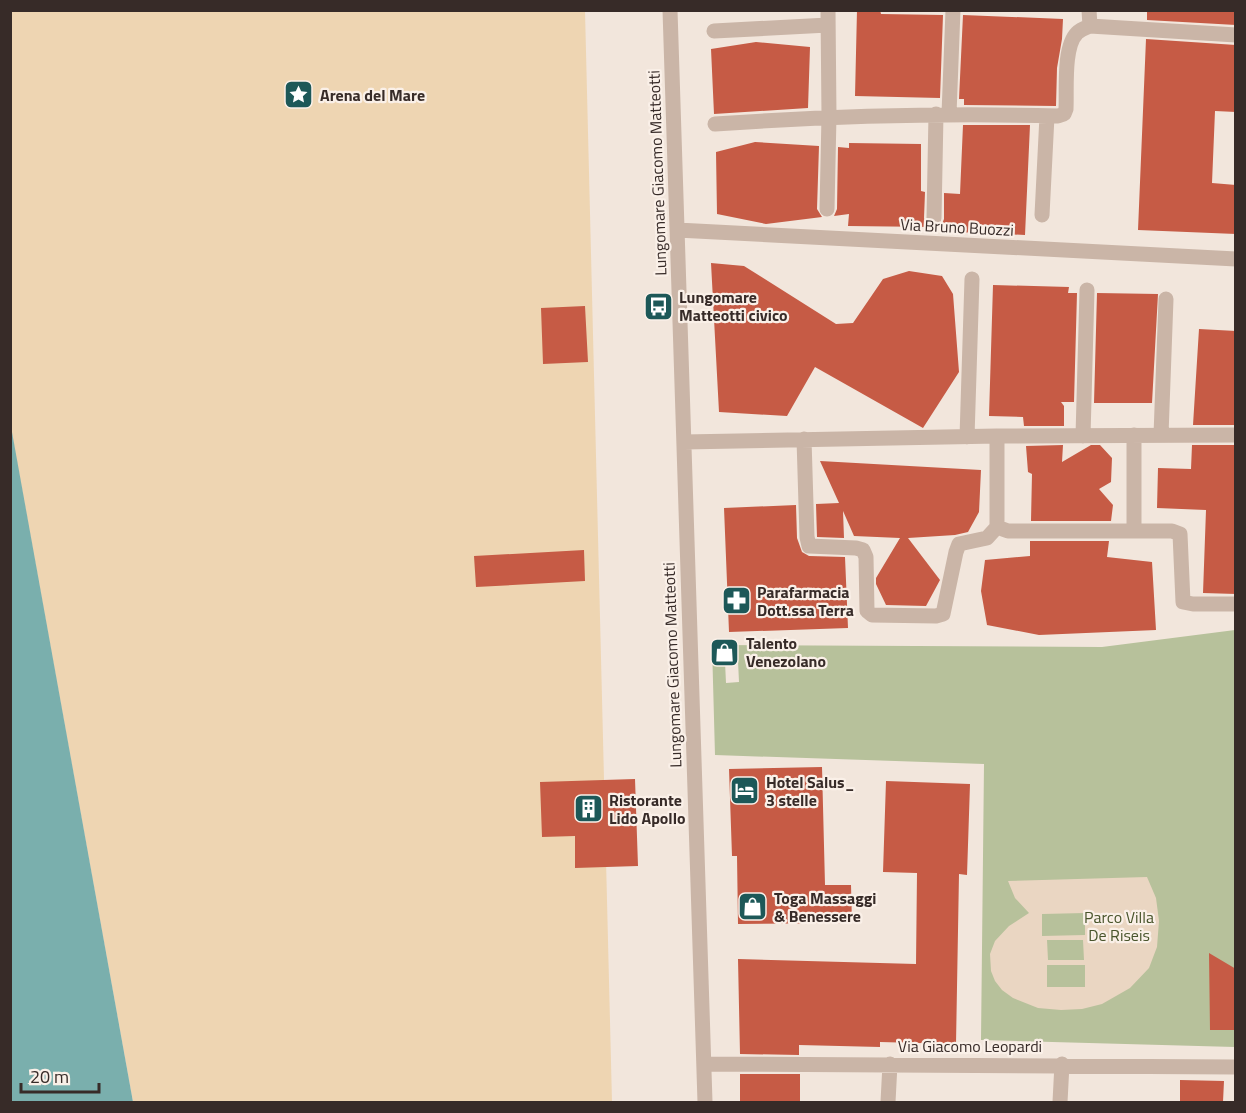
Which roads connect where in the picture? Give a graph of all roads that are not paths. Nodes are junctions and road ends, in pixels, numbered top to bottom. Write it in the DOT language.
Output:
graph roads {
  1 [pos="670,10"];
  2 [pos="953,10"];
  3 [pos="828,18"];
  4 [pos="1089,18"];
  5 [pos="714,31"];
  6 [pos="1236,35"];
  7 [pos="943,114"];
  8 [pos="829,116"];
  9 [pos="1047,116"];
  10 [pos="715,124"];
  11 [pos="827,209"];
  12 [pos="1042,215"];
  13 [pos="934,218"];
  14 [pos="677,230"];
  15 [pos="1236,259"];
  16 [pos="972,279"];
  17 [pos="1087,290"];
  18 [pos="1166,299"];
  19 [pos="1083,435"];
  20 [pos="1134,435"];
  21 [pos="1161,435"];
  22 [pos="1236,435"];
  23 [pos="967,436"];
  24 [pos="998,436"];
  25 [pos="804,440"];
  26 [pos="684,442"];
  27 [pos="997,527"];
  28 [pos="1134,531"];
  29 [pos="1236,604"];
  30 [pos="705,1064"];
  31 [pos="890,1064"];
  32 [pos="1062,1065"];
  33 [pos="1236,1067"];
  34 [pos="705,1102"];
  35 [pos="888,1102"];
  36 [pos="1060,1102"];
  1 -- 14 [label="street, Lungomare Giacomo Matteotti"];
  2 -- 7 [label="street, Via Bruno Buozzi"];
  3 -- 5 [label="street"];
  3 -- 8 [label="street"];
  4 -- 6 [label="street"];
  4 -- 9 [label="street"];
  7 -- 8 [label="street"];
  7 -- 9 [label="street"];
  7 -- 13 [label="street, Via Bruno Buozzi"];
  8 -- 10 [label="street"];
  8 -- 11 [label="street"];
  9 -- 12 [label="street"];
  14 -- 15 [label="street, Via Bruno Buozzi"];
  14 -- 26 [label="street, Lungomare Giacomo Matteotti"];
  16 -- 23 [label="street"];
  17 -- 19 [label="street"];
  18 -- 21 [label="street"];
  19 -- 20 [label="street"];
  19 -- 24 [label="street"];
  20 -- 21 [label="street"];
  20 -- 28 [label="street"];
  21 -- 22 [label="street"];
  23 -- 24 [label="street"];
  23 -- 25 [label="street"];
  24 -- 27 [label="street"];
  25 -- 26 [label="street"];
  25 -- 27 [label="street"];
  26 -- 30 [label="street, Lungomare Giacomo Matteotti"];
  27 -- 28 [label="street"];
  28 -- 29 [label="street"];
  30 -- 31 [label="street, Via Giacomo Leopardi"];
  30 -- 34 [label="street, Lungomare Giacomo Matteotti"];
  31 -- 32 [label="street, Via Giacomo Leopardi"];
  31 -- 35 [label="street"];
  32 -- 33 [label="street, Via Giacomo Leopardi"];
  32 -- 36 [label="street"];
}
